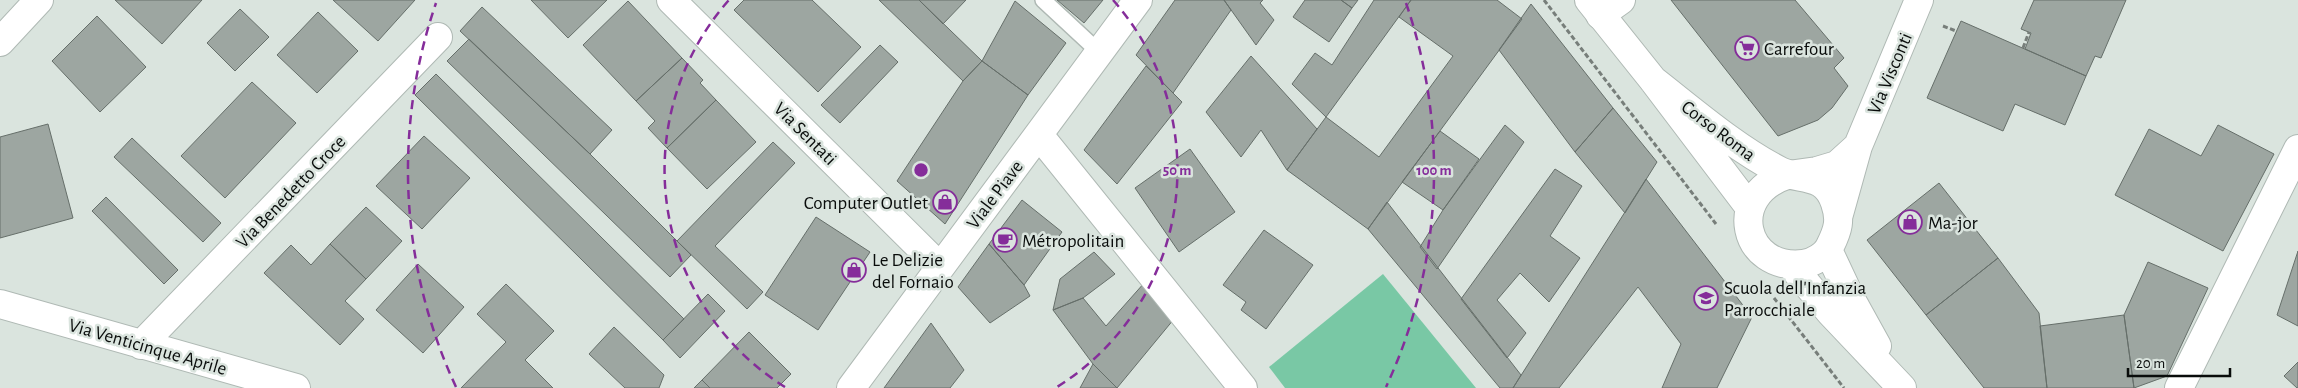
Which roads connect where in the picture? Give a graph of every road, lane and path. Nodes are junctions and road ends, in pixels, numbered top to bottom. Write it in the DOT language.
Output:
graph roads {
  1 [pos="39,0"];
  2 [pos="671,0"];
  3 [pos="1043,0"];
  4 [pos="1138,0"];
  5 [pos="1544,0"];
  6 [pos="1919,0"];
  7 [pos="1603,5"];
  8 [pos="2029,32"];
  9 [pos="438,37"];
  10 [pos="0,42"];
  11 [pos="2023,48"];
  12 [pos="1099,52"];
  13 [pos="1653,80"];
  14 [pos="1039,135"];
  15 [pos="1858,146"];
  16 [pos="2298,149"];
  17 [pos="1788,175"];
  18 [pos="2290,186"];
  19 [pos="1750,208"];
  20 [pos="1839,214"];
  21 [pos="1720,229"];
  22 [pos="1828,250"];
  23 [pos="1791,265"];
  24 [pos="940,267"];
  25 [pos="1773,296"];
  26 [pos="0,304"];
  27 [pos="142,345"];
  28 [pos="1899,384"];
  29 [pos="296,388"];
  30 [pos="851,388"];
  31 [pos="1243,388"];
  32 [pos="1844,388"];
  33 [pos="2179,388"];
  1 -- 10 [label="street"];
  2 -- 24 [label="street, Via Sentati"];
  3 -- 12 [label="lane"];
  4 -- 12 [label="street, Viale Piave"];
  5 -- 21 [label="path"];
  6 -- 15 [label="street, Via Visconti"];
  7 -- 13 [label="street, Corso Roma"];
  8 -- 11 [label="path"];
  9 -- 27 [label="street, Via Benedetto Croce"];
  12 -- 14 [label="street, Viale Piave"];
  13 -- 17 [label="street, Corso Roma"];
  13 -- 19 [label="street, Corso Roma"];
  14 -- 24 [label="street, Viale Piave"];
  14 -- 31 [label="street"];
  15 -- 17 [label="street, Via Visconti"];
  15 -- 20 [label="street, Via Visconti"];
  16 -- 18 [label="street"];
  17 -- 19 [label="street, Corso Roma"];
  17 -- 20 [label="street, Corso Roma"];
  18 -- 33 [label="street"];
  19 -- 23 [label="street"];
  20 -- 22 [label="street"];
  22 -- 23 [label="street"];
  22 -- 28 [label="street"];
  23 -- 28 [label="street"];
  24 -- 30 [label="street, Viale Piave"];
  25 -- 32 [label="path"];
  26 -- 27 [label="street, Via Venticinque Aprile"];
  27 -- 29 [label="street, Via Venticinque Aprile"];
}
